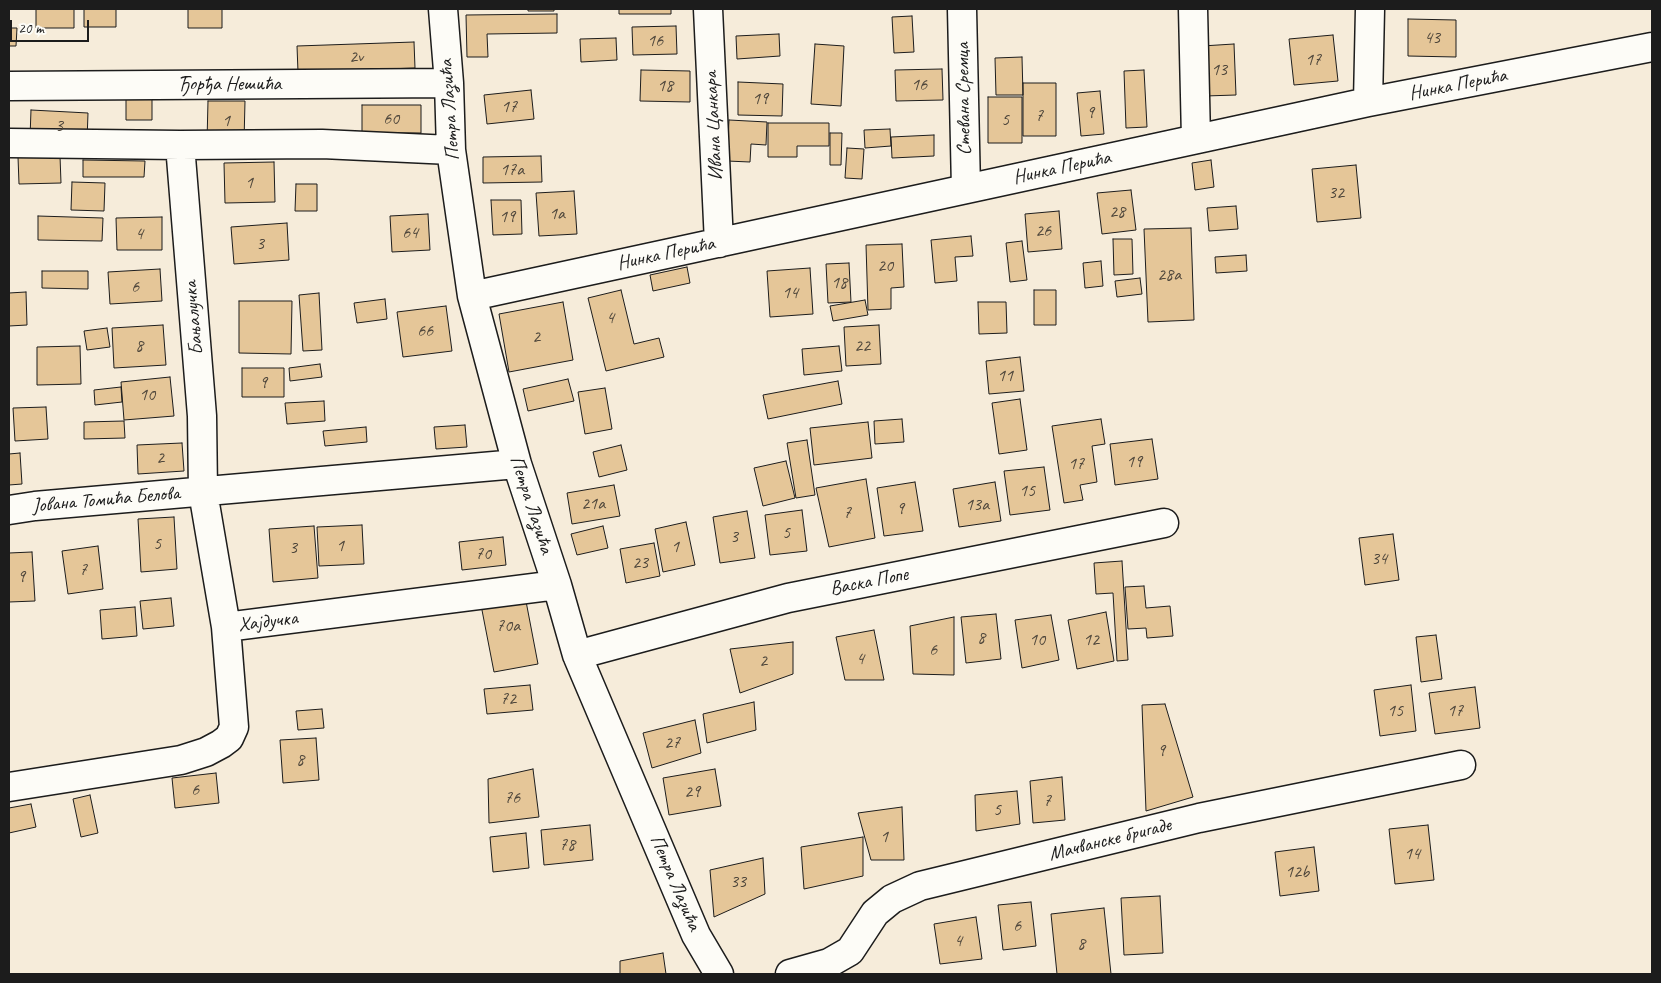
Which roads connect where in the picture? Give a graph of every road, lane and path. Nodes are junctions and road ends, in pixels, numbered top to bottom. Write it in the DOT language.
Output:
graph roads {
  1 [pos="443,9"];
  2 [pos="708,9"];
  3 [pos="962,9"];
  4 [pos="1193,9"];
  5 [pos="1370,9"];
  6 [pos="1652,47"];
  7 [pos="449,83"];
  8 [pos="9,86"];
  9 [pos="1368,102"];
  10 [pos="1196,139"];
  11 [pos="9,143"];
  12 [pos="180,145"];
  13 [pos="451,150"];
  14 [pos="966,189"];
  15 [pos="719,242"];
  16 [pos="472,296"];
  17 [pos="517,464"];
  18 [pos="203,492"];
  19 [pos="9,510"];
  20 [pos="1164,523"];
  21 [pos="557,585"];
  22 [pos="226,627"];
  23 [pos="578,655"];
  24 [pos="1461,765"];
  25 [pos="9,787"];
  26 [pos="719,974"];
  27 [pos="790,974"];
  1 -- 7 [label="street, Петра Лазића"];
  2 -- 15 [label="street, Ивана Цанкара"];
  3 -- 14 [label="street, Стевана Сремца"];
  4 -- 10 [label="street"];
  5 -- 9 [label="street"];
  6 -- 9 [label="street, Нинка Перића"];
  7 -- 8 [label="street, Ђорђа Нешића"];
  7 -- 13 [label="street, Петра Лазића"];
  9 -- 10 [label="street, Нинка Перића"];
  10 -- 14 [label="street, Нинка Перића"];
  11 -- 12 [label="street"];
  12 -- 13 [label="street"];
  12 -- 18 [label="street, Бањалучка"];
  13 -- 16 [label="street, Петра Лазића"];
  14 -- 15 [label="street, Нинка Перића"];
  15 -- 16 [label="street, Нинка Перића"];
  16 -- 17 [label="street, Петра Лазића"];
  17 -- 18 [label="street, Јована Томића Белова"];
  17 -- 21 [label="street, Петра Лазића"];
  18 -- 19 [label="street, Јована Томића Белова"];
  18 -- 22 [label="street, Бањалучка"];
  20 -- 23 [label="street, Васка Попе"];
  21 -- 22 [label="street, Хајдучка"];
  21 -- 23 [label="street, Петра Лазића"];
  22 -- 25 [label="street, Хајдучка"];
  23 -- 26 [label="street, Петра Лазића"];
  24 -- 27 [label="street, Мачванске бригаде"];
}
